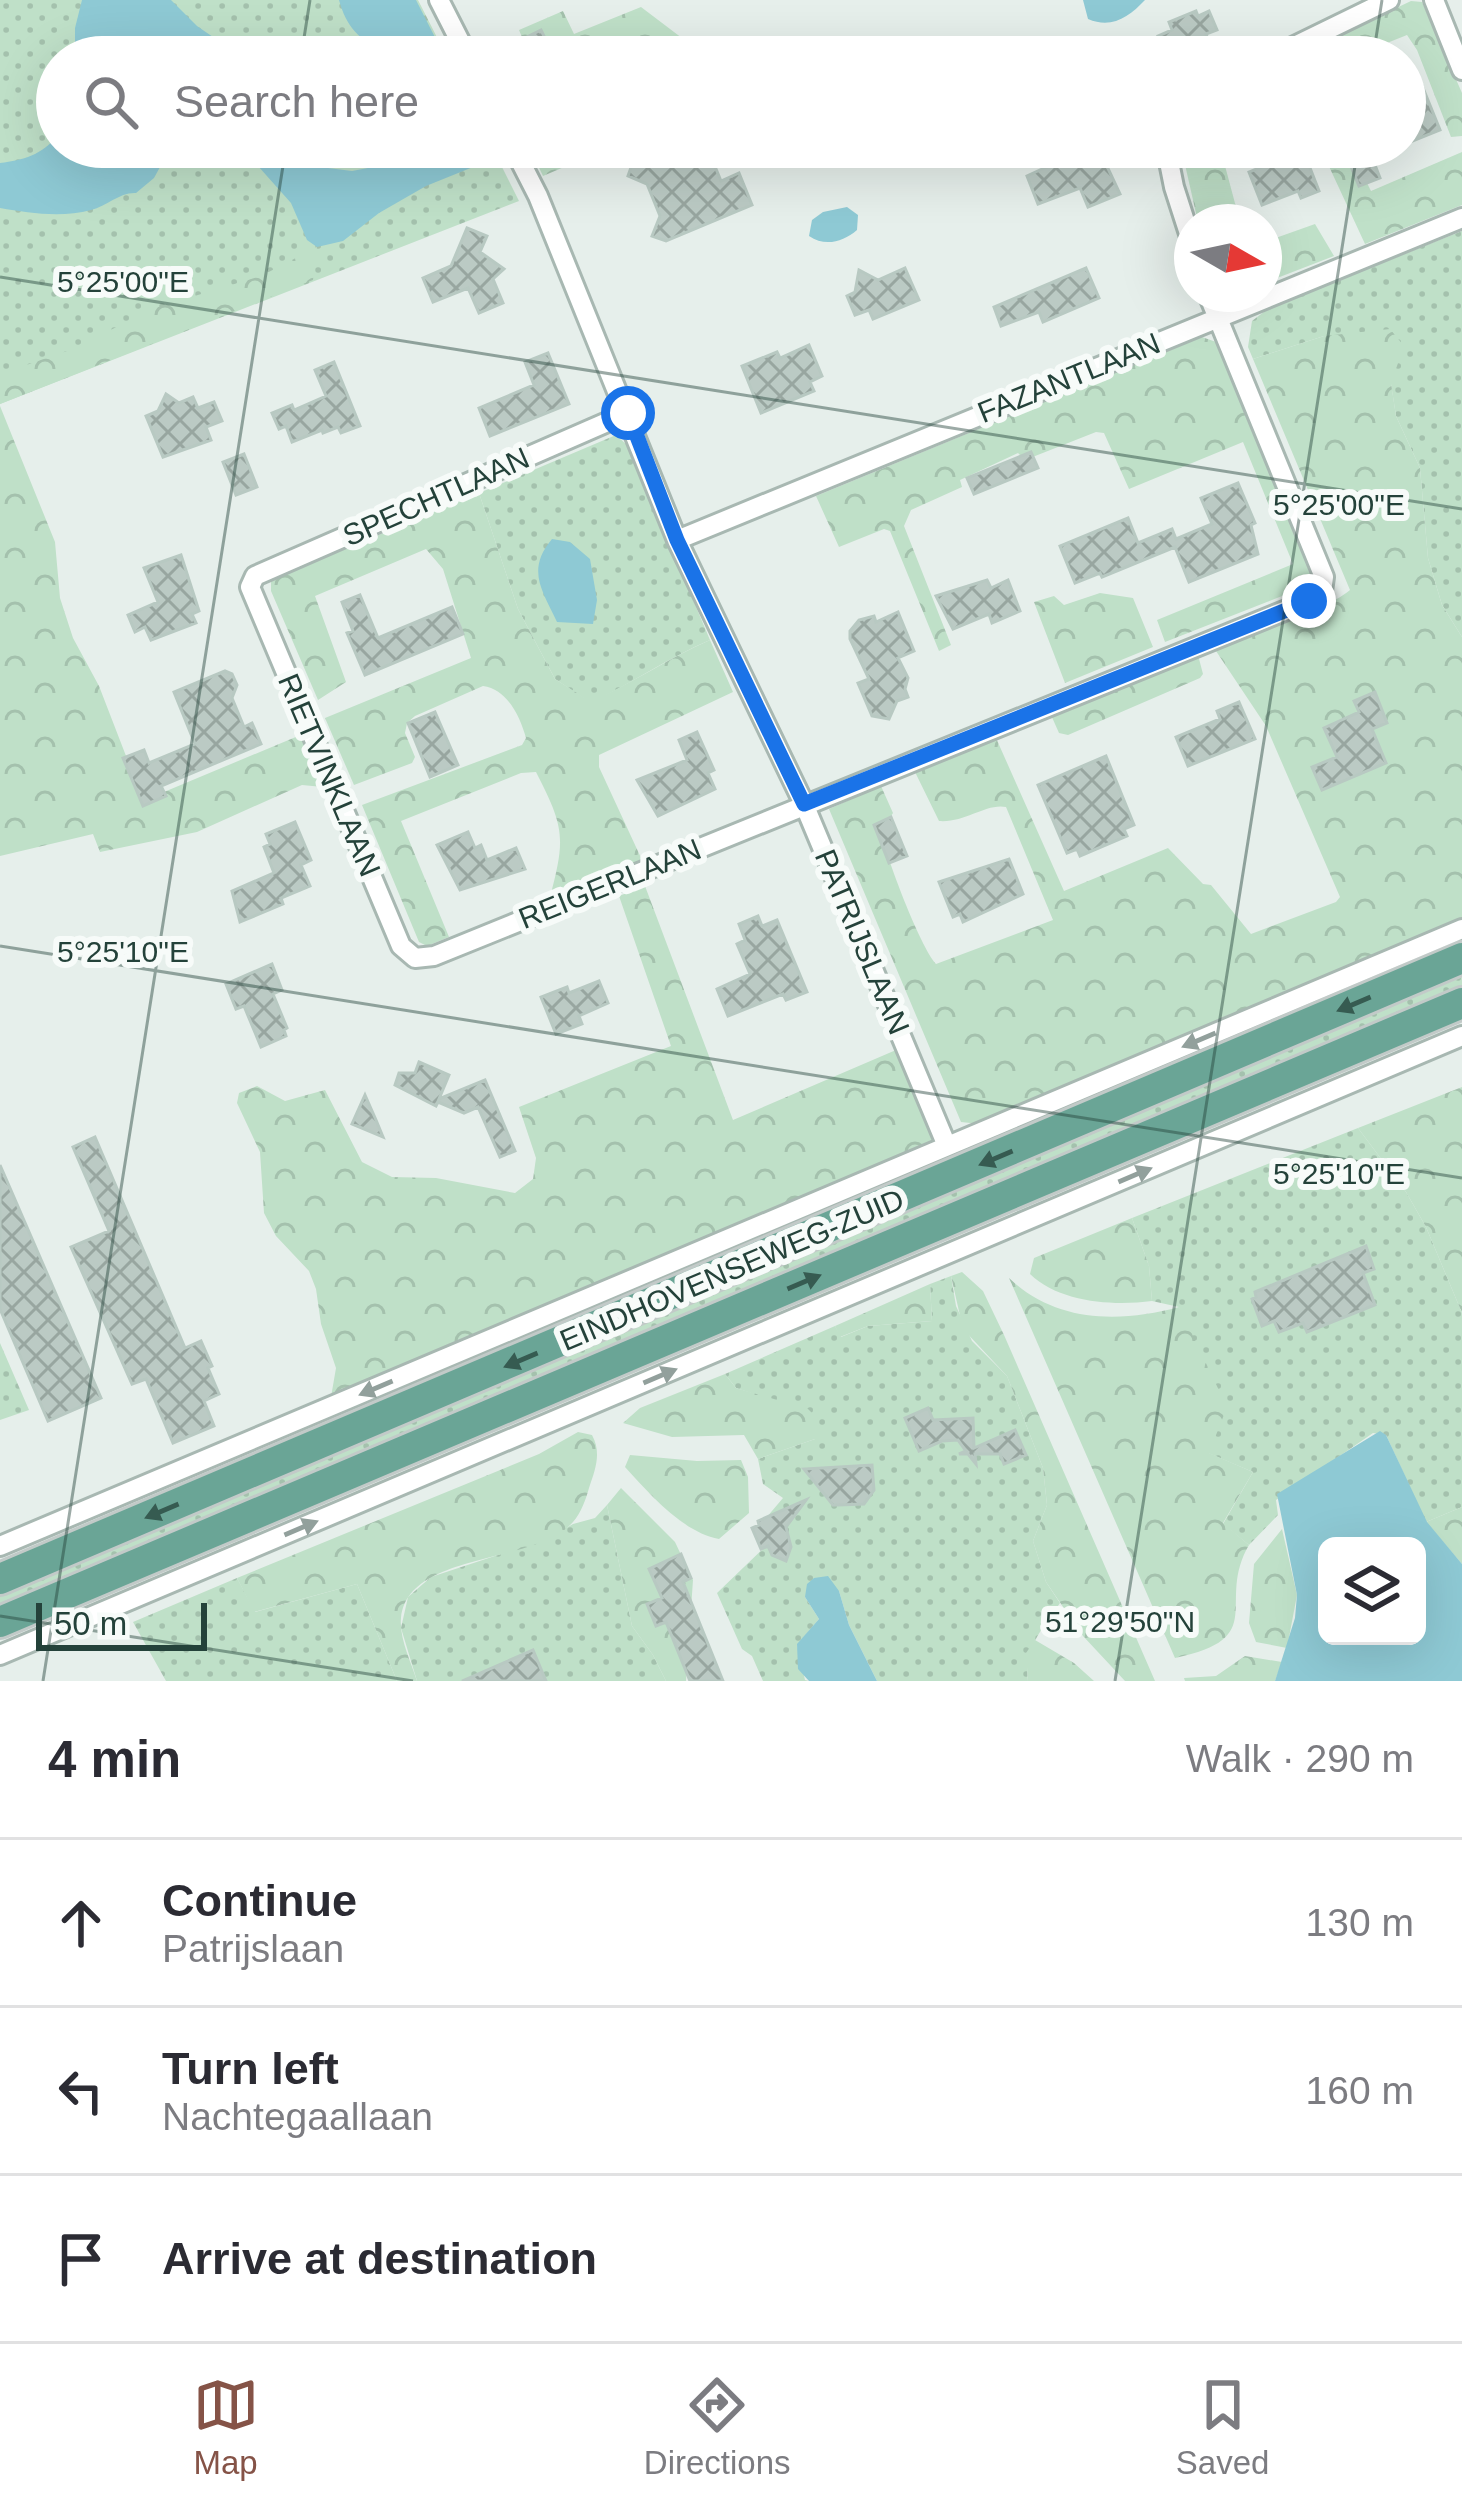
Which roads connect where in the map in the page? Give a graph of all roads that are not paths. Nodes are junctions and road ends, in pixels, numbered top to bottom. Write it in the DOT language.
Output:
graph roads {
  1 [pos="439,0"];
  2 [pos="1389,0"];
  3 [pos="1434,0"];
  4 [pos="457,36"];
  5 [pos="1315,36"];
  6 [pos="1462,70"];
  7 [pos="524,168"];
  8 [pos="1170,168"];
  9 [pos="1179,204"];
  10 [pos="1462,218"];
  11 [pos="1214,312"];
  12 [pos="1216,318"];
  13 [pos="628,413"];
  14 [pos="677,540"];
  15 [pos="250,587"];
  16 [pos="804,804"];
  17 [pos="1462,929"];
  18 [pos="415,958"];
  19 [pos="1462,958"];
  20 [pos="1462,1004"];
  21 [pos="1462,1036"];
  22 [pos="947,1146"];
  23 [pos="0,1546"];
  24 [pos="0,1579"];
  25 [pos="0,1622"];
  26 [pos="0,1655"];
  1 -- 4 [label="street"];
  2 -- 5 [label="street"];
  3 -- 6 [label="street"];
  7 -- 13 [label="street, PATRIJSLAAN"];
  8 -- 9 [label="street"];
  10 -- 12 [label="street, FAZANTLAAN"];
  11 -- 12 [label="street"];
  12 -- 14 [label="street, FAZANTLAAN"];
  12 -- 16 [label="street, REIGERLAAN"];
  13 -- 14 [label="street, PATRIJSLAAN"];
  13 -- 15 [label="street, SPECHTLAAN"];
  14 -- 16 [label="street, PATRIJSLAAN"];
  15 -- 18 [label="street, RIETVINKLAAN"];
  16 -- 18 [label="street, REIGERLAAN"];
  16 -- 22 [label="street, PATRIJSLAAN"];
  17 -- 22 [label="street, EINDHOVENSEWEG-ZUID, one-way"];
  19 -- 24 [label="main road, EINDHOVENSEWEG-ZUID, one-way"];
  25 -- 20 [label="main road, EINDHOVENSEWEG-ZUID, one-way"];
  26 -- 21 [label="street, one-way"];
  22 -- 23 [label="street, EINDHOVENSEWEG-ZUID, one-way"];
}
